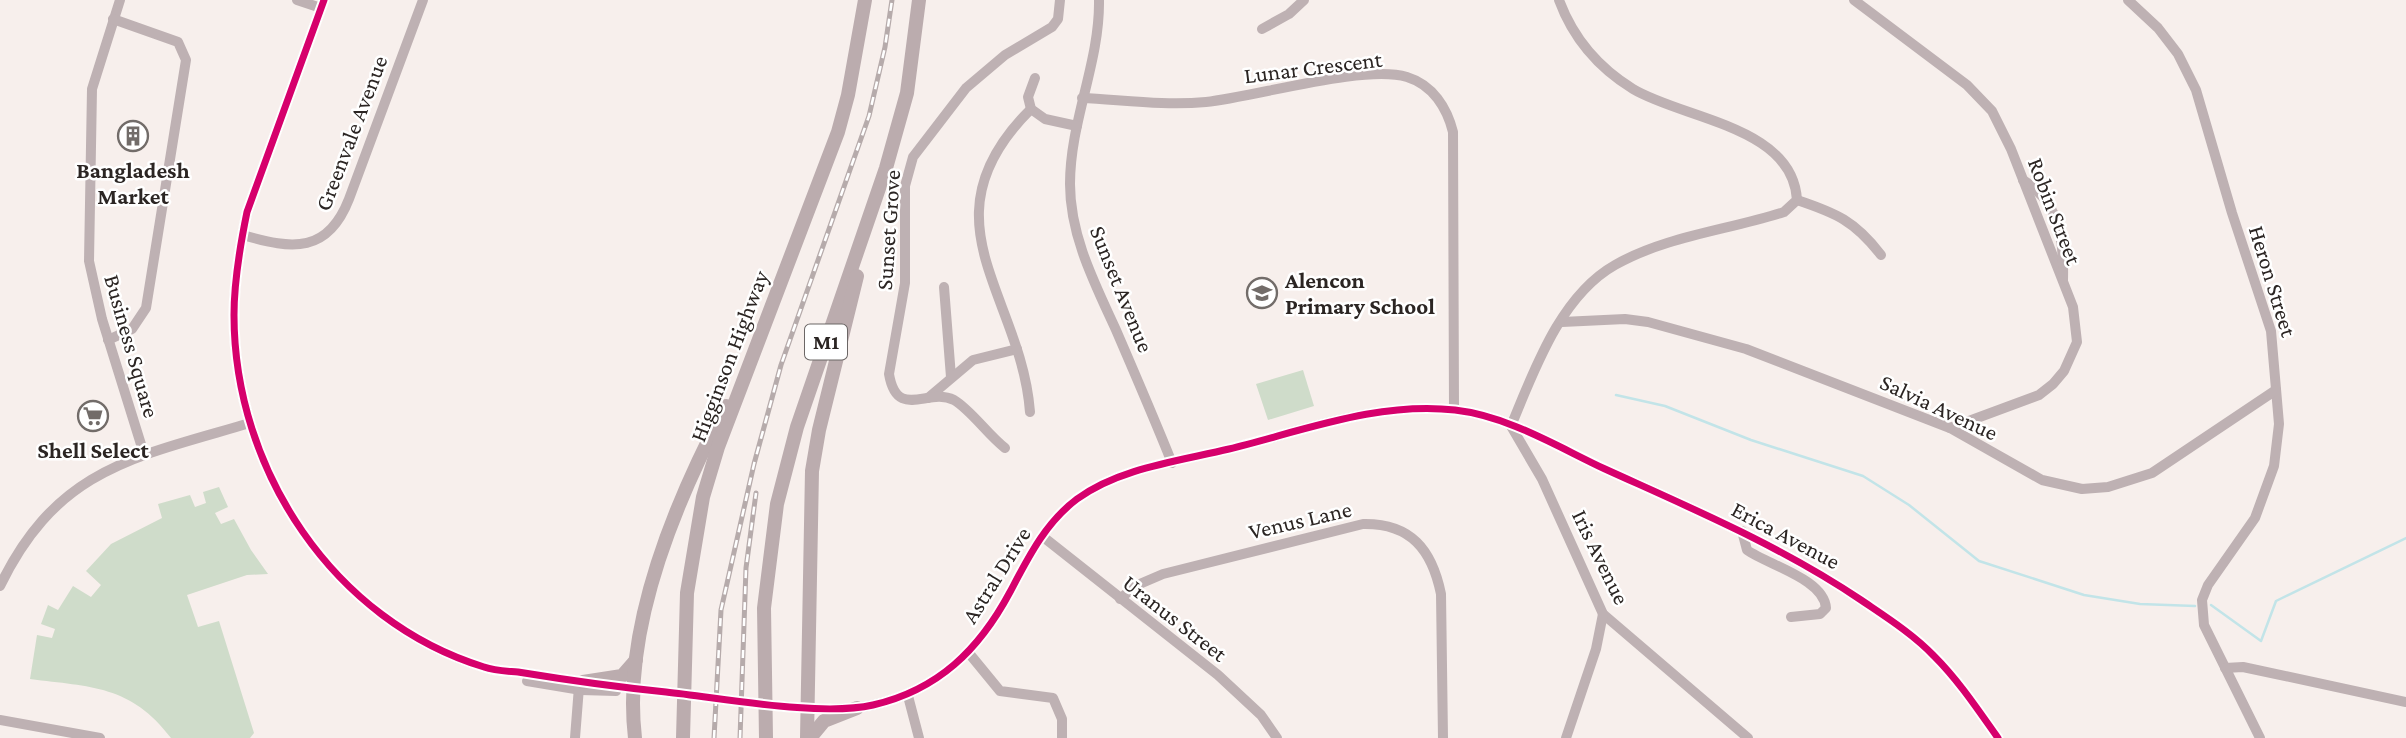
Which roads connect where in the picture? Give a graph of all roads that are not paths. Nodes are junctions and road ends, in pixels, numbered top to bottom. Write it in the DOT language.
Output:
graph roads {
  1 [pos="120,0"];
  2 [pos="297,0"];
  3 [pos="423,0"];
  4 [pos="865,0"];
  5 [pos="919,0"];
  6 [pos="1060,0"];
  7 [pos="1098,0"];
  8 [pos="1304,0"];
  9 [pos="1559,0"];
  10 [pos="1854,0"];
  11 [pos="2128,0"];
  12 [pos="322,4"];
  13 [pos="113,19"];
  14 [pos="1262,29"];
  15 [pos="1035,78"];
  16 [pos="1082,98"];
  17 [pos="1031,109"];
  18 [pos="1077,126"];
  19 [pos="886,168"];
  20 [pos="2022,180"];
  21 [pos="1797,200"];
  22 [pos="243,235"];
  23 [pos="1881,255"];
  24 [pos="2063,284"];
  25 [pos="944,287"];
  26 [pos="1562,322"];
  27 [pos="108,340"];
  28 [pos="1017,349"];
  29 [pos="754,352"];
  30 [pos="951,377"];
  31 [pos="2276,390"];
  32 [pos="928,398"];
  33 [pos="1454,410"];
  34 [pos="1030,412"];
  35 [pos="250,424"];
  36 [pos="1511,426"];
  37 [pos="1950,428"];
  38 [pos="1005,448"];
  39 [pos="145,454"];
  40 [pos="1172,463"];
  41 [pos="1742,531"];
  42 [pos="1042,536"];
  43 [pos="0,586"];
  44 [pos="1120,599"];
  45 [pos="1604,614"];
  46 [pos="1791,617"];
  47 [pos="968,652"];
  48 [pos="636,660"];
  49 [pos="2225,668"];
  50 [pos="497,671"];
  51 [pos="582,686"];
  52 [pos="633,689"];
  53 [pos="908,696"];
  54 [pos="2406,702"];
  55 [pos="808,707"];
  56 [pos="857,708"];
  57 [pos="0,720"];
  58 [pos="66,734"];
  59 [pos="100,738"];
  60 [pos="575,738"];
  61 [pos="635,738"];
  62 [pos="683,738"];
  63 [pos="766,738"];
  64 [pos="808,738"];
  65 [pos="919,738"];
  66 [pos="1062,738"];
  67 [pos="1277,738"];
  68 [pos="1443,738"];
  69 [pos="1566,738"];
  70 [pos="1748,738"];
  71 [pos="1998,738"];
  72 [pos="2260,738"];
  1 -- 13 [label="street, Business Square"];
  2 -- 12 [label="street"];
  3 -- 22 [label="street, Greenvale Avenue"];
  4 -- 29 [label="highway, Higginson Highway"];
  5 -- 19 [label="highway, M1"];
  6 -- 32 [label="street, Sunset Grove"];
  7 -- 16 [label="street, Sunset Avenue"];
  8 -- 14 [label="street"];
  9 -- 21 [label="street"];
  10 -- 20 [label="street, Robin Street"];
  11 -- 31 [label="street, Heron Street"];
  12 -- 22 [label="street"];
  13 -- 27 [label="street, Business Square"];
  13 -- 27 [label="street"];
  15 -- 17 [label="street"];
  16 -- 18 [label="street, Sunset Avenue"];
  16 -- 33 [label="street, Lunar Crescent"];
  17 -- 18 [label="street"];
  17 -- 28 [label="street"];
  18 -- 40 [label="street, Sunset Avenue"];
  19 -- 55 [label="highway"];
  19 -- 63 [label="highway, M1"];
  20 -- 24 [label="street, Robin Street"];
  20 -- 24 [label="street"];
  21 -- 23 [label="street"];
  21 -- 26 [label="street"];
  22 -- 35 [label="street"];
  24 -- 37 [label="street, Robin Street"];
  25 -- 30 [label="street"];
  26 -- 36 [label="street"];
  26 -- 37 [label="street, Salvia Avenue"];
  27 -- 39 [label="street, Business Square"];
  28 -- 30 [label="street"];
  28 -- 34 [label="street"];
  29 -- 48 [label="highway"];
  29 -- 62 [label="highway, Higginson Highway"];
  30 -- 32 [label="street"];
  31 -- 37 [label="street, Salvia Avenue"];
  31 -- 49 [label="street, Heron Street"];
  32 -- 38 [label="street, Sunset Grove"];
  33 -- 36 [label="street, Astral Drive"];
  33 -- 40 [label="street, Astral Drive"];
  35 -- 39 [label="street"];
  35 -- 50 [label="street"];
  36 -- 41 [label="street, Erica Avenue"];
  36 -- 45 [label="street, Iris Avenue"];
  39 -- 43 [label="street"];
  40 -- 42 [label="street, Astral Drive"];
  41 -- 46 [label="street"];
  41 -- 71 [label="street, Erica Avenue"];
  42 -- 44 [label="street, Uranus Street"];
  42 -- 47 [label="street, Astral Drive"];
  44 -- 67 [label="street, Uranus Street"];
  44 -- 68 [label="street, Venus Lane"];
  45 -- 69 [label="street"];
  45 -- 70 [label="street, Iris Avenue"];
  47 -- 53 [label="street, Astral Drive"];
  47 -- 66 [label="street"];
  48 -- 51 [label="highway"];
  48 -- 52 [label="highway"];
  49 -- 54 [label="street"];
  49 -- 72 [label="street, Heron Street"];
  50 -- 51 [label="street"];
  50 -- 51 [label="street"];
  51 -- 52 [label="street, Astral Drive"];
  51 -- 60 [label="street"];
  52 -- 55 [label="street, Astral Drive"];
  52 -- 61 [label="highway"];
  53 -- 56 [label="street, Astral Drive"];
  53 -- 65 [label="street"];
  55 -- 56 [label="street, Astral Drive"];
  55 -- 64 [label="highway"];
  56 -- 64 [label="highway"];
  57 -- 58 [label="street"];
  58 -- 59 [label="street"];
}
